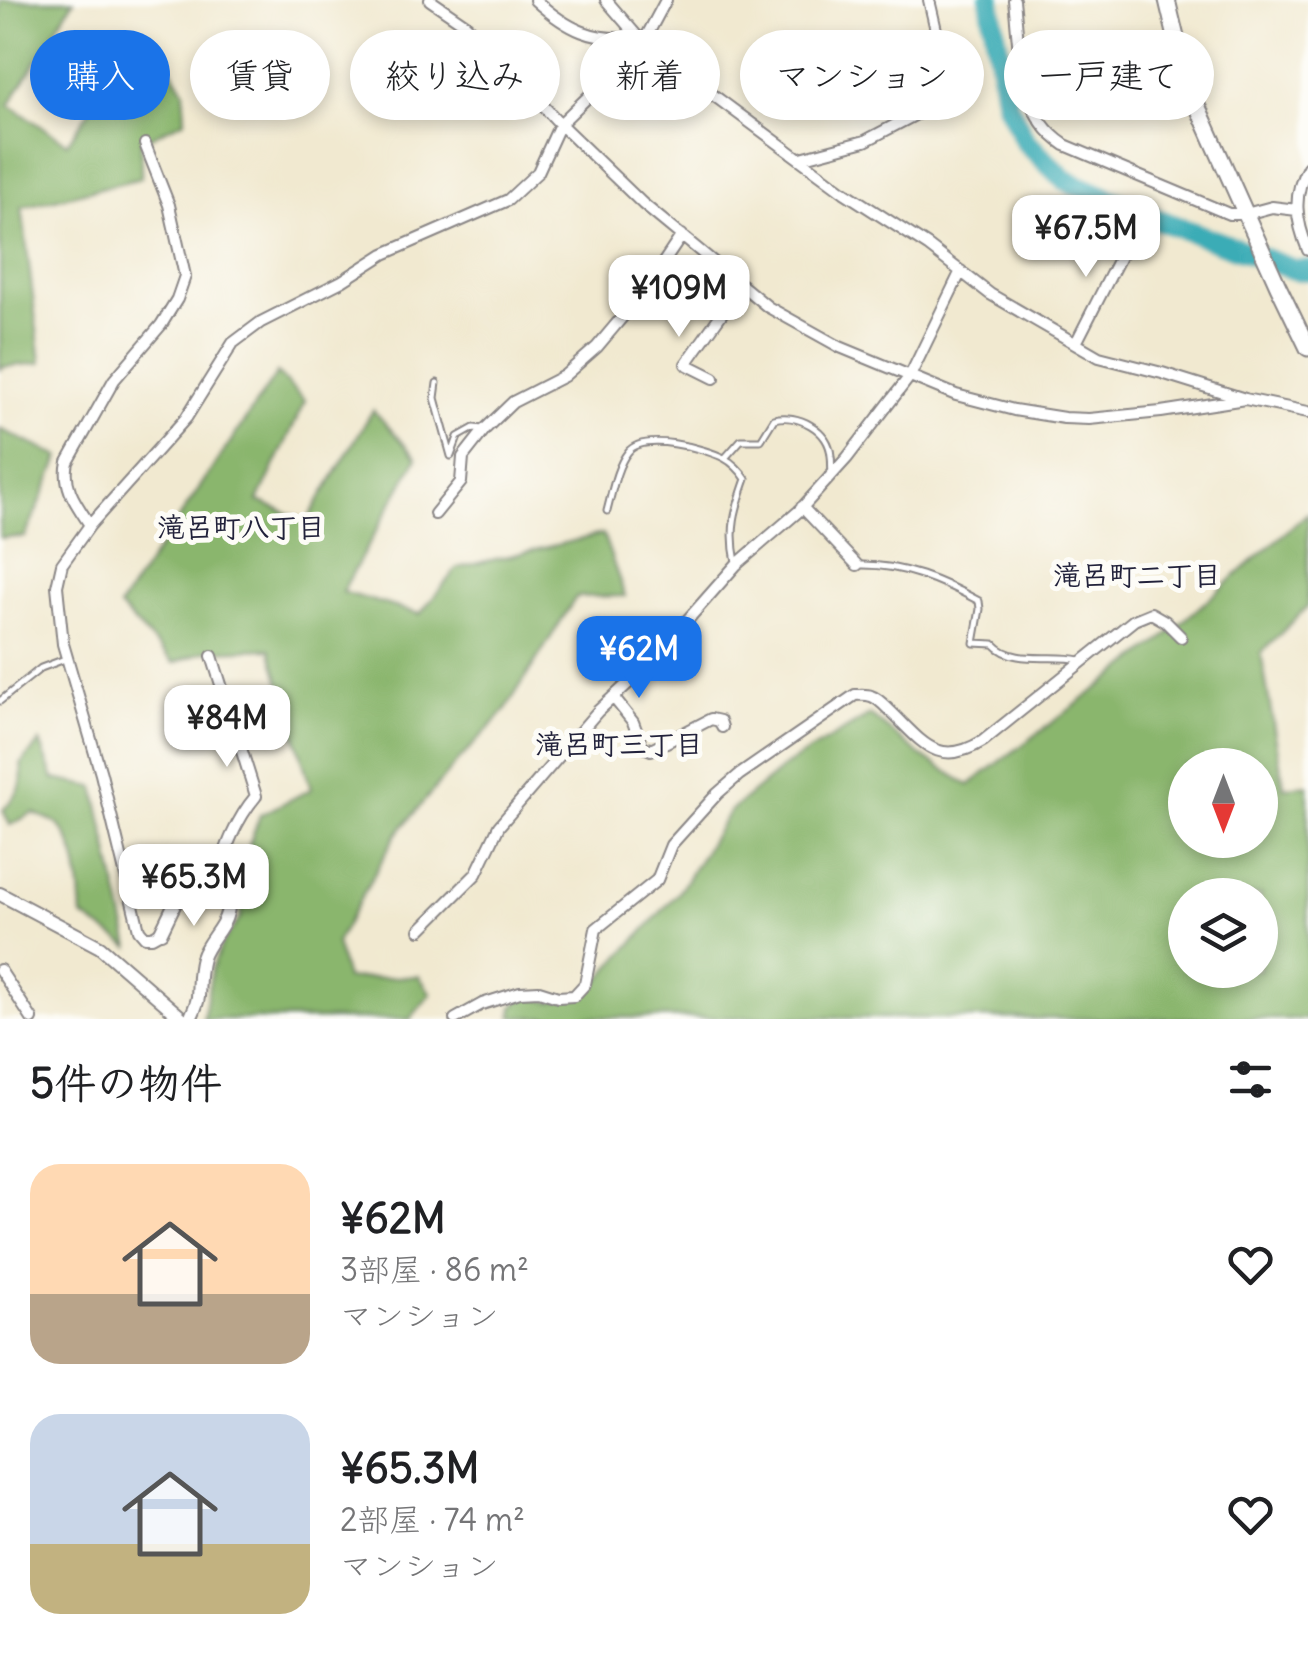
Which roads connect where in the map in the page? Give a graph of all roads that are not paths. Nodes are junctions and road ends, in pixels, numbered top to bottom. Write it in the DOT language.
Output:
graph roads {
  1 [pos="430,0"];
  2 [pos="535,0"];
  3 [pos="606,0"];
  4 [pos="666,0"];
  5 [pos="930,0"];
  6 [pos="1014,0"];
  7 [pos="1167,0"];
  8 [pos="632,30"];
  9 [pos="647,30"];
  10 [pos="580,32"];
  11 [pos="720,98"];
  12 [pos="580,106"];
  13 [pos="560,124"];
  14 [pos="146,144"];
  15 [pos="801,158"];
  16 [pos="1308,167"];
  17 [pos="1298,210"];
  18 [pos="1249,220"];
  19 [pos="682,235"];
  20 [pos="1131,235"];
  21 [pos="1308,250"];
  22 [pos="960,271"];
  23 [pos="742,285"];
  24 [pos="1076,343"];
  25 [pos="1308,348"];
  26 [pos="910,376"];
  27 [pos="714,378"];
  28 [pos="436,384"];
  29 [pos="1245,398"];
  30 [pos="1308,412"];
  31 [pos="485,429"];
  32 [pos="726,458"];
  33 [pos="832,474"];
  34 [pos="802,508"];
  35 [pos="606,511"];
  36 [pos="435,514"];
  37 [pos="90,525"];
  38 [pos="736,566"];
  39 [pos="857,566"];
  40 [pos="1182,638"];
  41 [pos="212,656"];
  42 [pos="68,658"];
  43 [pos="1082,661"];
  44 [pos="614,697"];
  45 [pos="0,701"];
  46 [pos="722,728"];
  47 [pos="216,878"];
  48 [pos="0,894"];
  49 [pos="420,930"];
  50 [pos="161,932"];
  51 [pos="0,971"];
  52 [pos="32,1019"];
  53 [pos="187,1019"];
  54 [pos="455,1019"];
  1 -- 13 [label="street"];
  2 -- 10 [label="street"];
  3 -- 8 [label="street"];
  4 -- 9 [label="street"];
  5 -- 15 [label="street"];
  6 -- 18 [label="street"];
  7 -- 18 [label="main road"];
  11 -- 15 [label="street"];
  12 -- 13 [label="street"];
  13 -- 19 [label="street"];
  13 -- 37 [label="street"];
  14 -- 37 [label="street"];
  15 -- 22 [label="street"];
  16 -- 17 [label="street"];
  17 -- 18 [label="street"];
  17 -- 21 [label="street"];
  18 -- 25 [label="main road"];
  19 -- 23 [label="street"];
  19 -- 31 [label="street"];
  20 -- 24 [label="street"];
  22 -- 24 [label="street"];
  22 -- 26 [label="street"];
  23 -- 26 [label="street"];
  23 -- 27 [label="street"];
  24 -- 29 [label="street"];
  26 -- 29 [label="street"];
  26 -- 33 [label="street"];
  28 -- 31 [label="lane"];
  29 -- 30 [label="street"];
  31 -- 36 [label="street"];
  32 -- 33 [label="lane"];
  32 -- 35 [label="lane"];
  32 -- 38 [label="lane"];
  33 -- 34 [label="street"];
  34 -- 38 [label="street"];
  34 -- 39 [label="street"];
  37 -- 42 [label="street"];
  38 -- 44 [label="street"];
  39 -- 43 [label="lane"];
  40 -- 43 [label="street"];
  41 -- 47 [label="street"];
  42 -- 45 [label="lane"];
  42 -- 50 [label="street"];
  43 -- 54 [label="street"];
  44 -- 46 [label="street"];
  44 -- 49 [label="street"];
  47 -- 50 [label="street"];
  47 -- 53 [label="street"];
  48 -- 53 [label="street"];
  51 -- 52 [label="street"];
}
